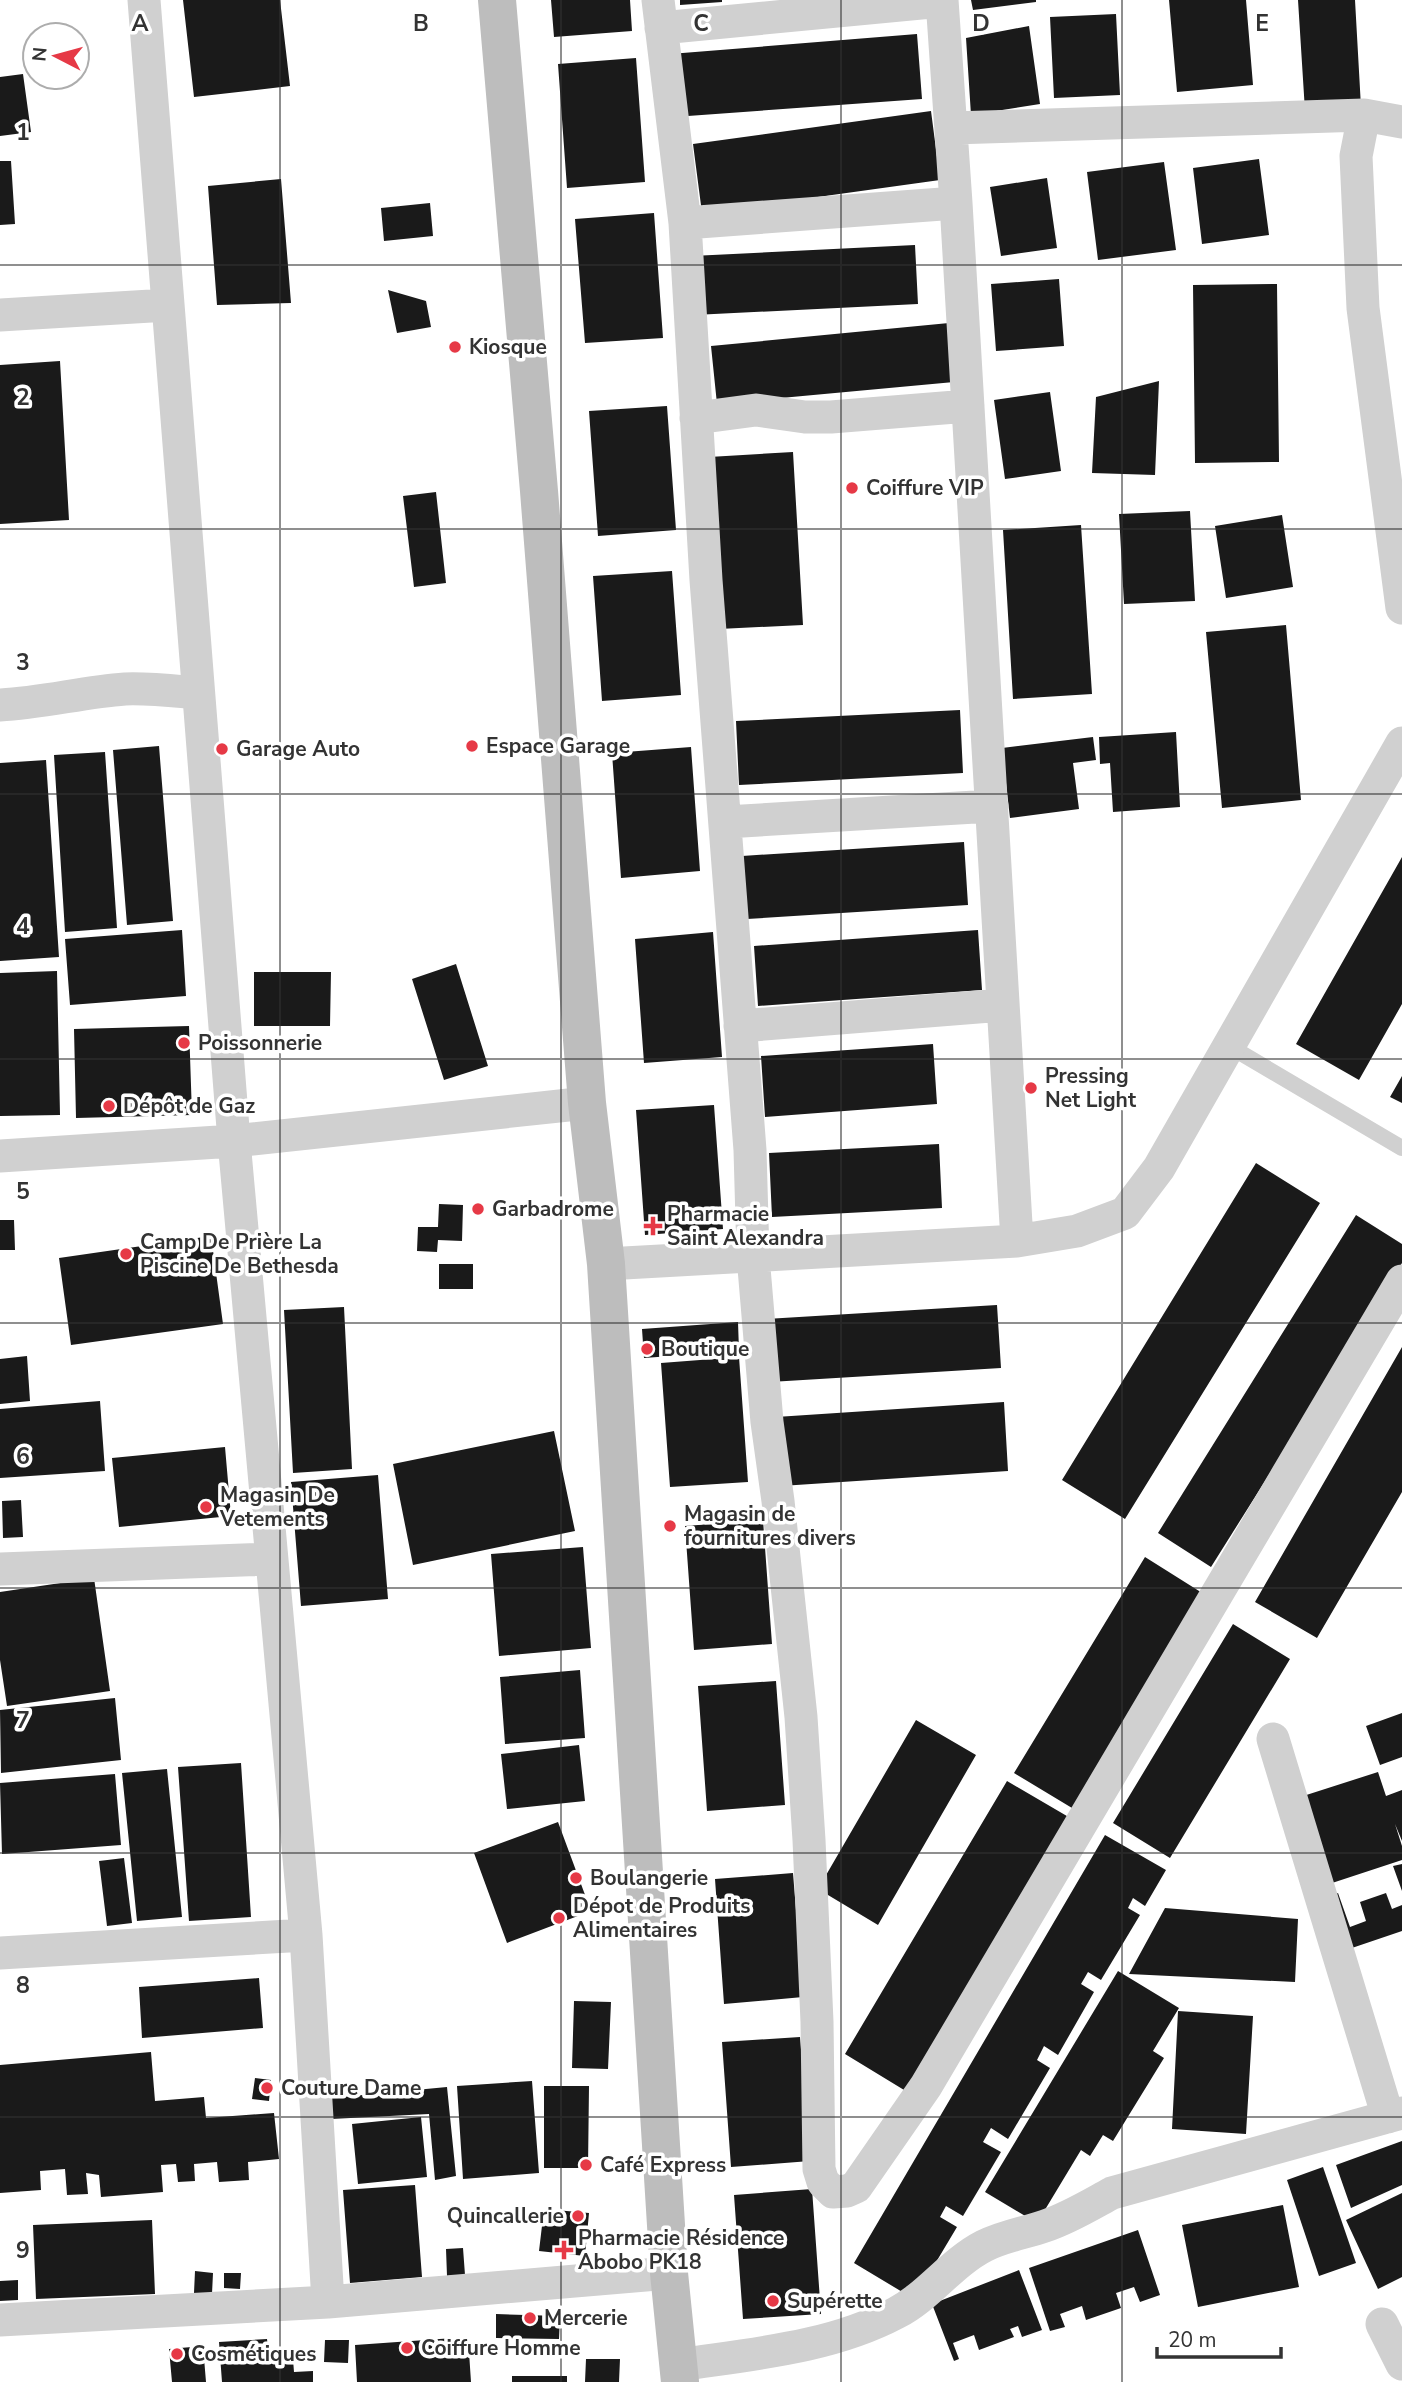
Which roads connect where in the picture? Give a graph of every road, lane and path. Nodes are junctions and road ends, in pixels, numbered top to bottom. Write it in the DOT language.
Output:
graph roads {
  1 [pos="144,0"];
  2 [pos="497,0"];
  3 [pos="942,0"];
  4 [pos="660,14"];
  5 [pos="1364,115"];
  6 [pos="1402,122"];
  7 [pos="952,128"];
  8 [pos="957,203"];
  9 [pos="685,223"];
  10 [pos="168,305"];
  11 [pos="0,315"];
  12 [pos="968,406"];
  13 [pos="696,418"];
  14 [pos="1402,608"];
  15 [pos="197,692"];
  16 [pos="0,705"];
  17 [pos="1402,743"];
  18 [pos="992,806"];
  19 [pos="726,822"];
  20 [pos="1003,1004"];
  21 [pos="740,1026"];
  22 [pos="1229,1046"];
  23 [pos="587,1102"];
  24 [pos="234,1141"];
  25 [pos="1402,1148"];
  26 [pos="0,1156"];
  27 [pos="1017,1241"];
  28 [pos="753,1255"];
  29 [pos="606,1264"];
  30 [pos="1402,1281"];
  31 [pos="270,1559"];
  32 [pos="0,1569"];
  33 [pos="1273,1739"];
  34 [pos="306,1935"];
  35 [pos="0,1953"];
  36 [pos="1395,2115"];
  37 [pos="669,2273"];
  38 [pos="328,2302"];
  39 [pos="0,2320"];
  40 [pos="1382,2324"];
  41 [pos="1402,2364"];
  42 [pos="679,2374"];
  1 -- 10 [label="street"];
  2 -- 23 [label="street"];
  3 -- 4 [label="street"];
  3 -- 7 [label="street"];
  4 -- 9 [label="street"];
  5 -- 6 [label="street"];
  5 -- 7 [label="street"];
  5 -- 14 [label="street"];
  7 -- 8 [label="street"];
  8 -- 9 [label="street"];
  8 -- 12 [label="street"];
  9 -- 13 [label="street"];
  10 -- 11 [label="street"];
  10 -- 15 [label="street"];
  12 -- 13 [label="street"];
  12 -- 18 [label="street"];
  13 -- 19 [label="street"];
  15 -- 16 [label="street"];
  15 -- 24 [label="street"];
  17 -- 22 [label="street"];
  18 -- 19 [label="street"];
  18 -- 20 [label="street"];
  19 -- 21 [label="street"];
  20 -- 21 [label="street"];
  20 -- 27 [label="street"];
  21 -- 28 [label="street"];
  22 -- 25 [label="lane"];
  22 -- 27 [label="street"];
  23 -- 24 [label="street"];
  23 -- 29 [label="street"];
  24 -- 26 [label="street"];
  24 -- 31 [label="street"];
  27 -- 28 [label="street"];
  28 -- 29 [label="street"];
  28 -- 30 [label="street"];
  29 -- 37 [label="street"];
  31 -- 32 [label="street"];
  31 -- 34 [label="street"];
  33 -- 36 [label="street"];
  34 -- 35 [label="street"];
  34 -- 38 [label="street"];
  36 -- 42 [label="street"];
  37 -- 38 [label="street"];
  37 -- 42 [label="street"];
  38 -- 39 [label="street"];
  40 -- 41 [label="street"];
}
